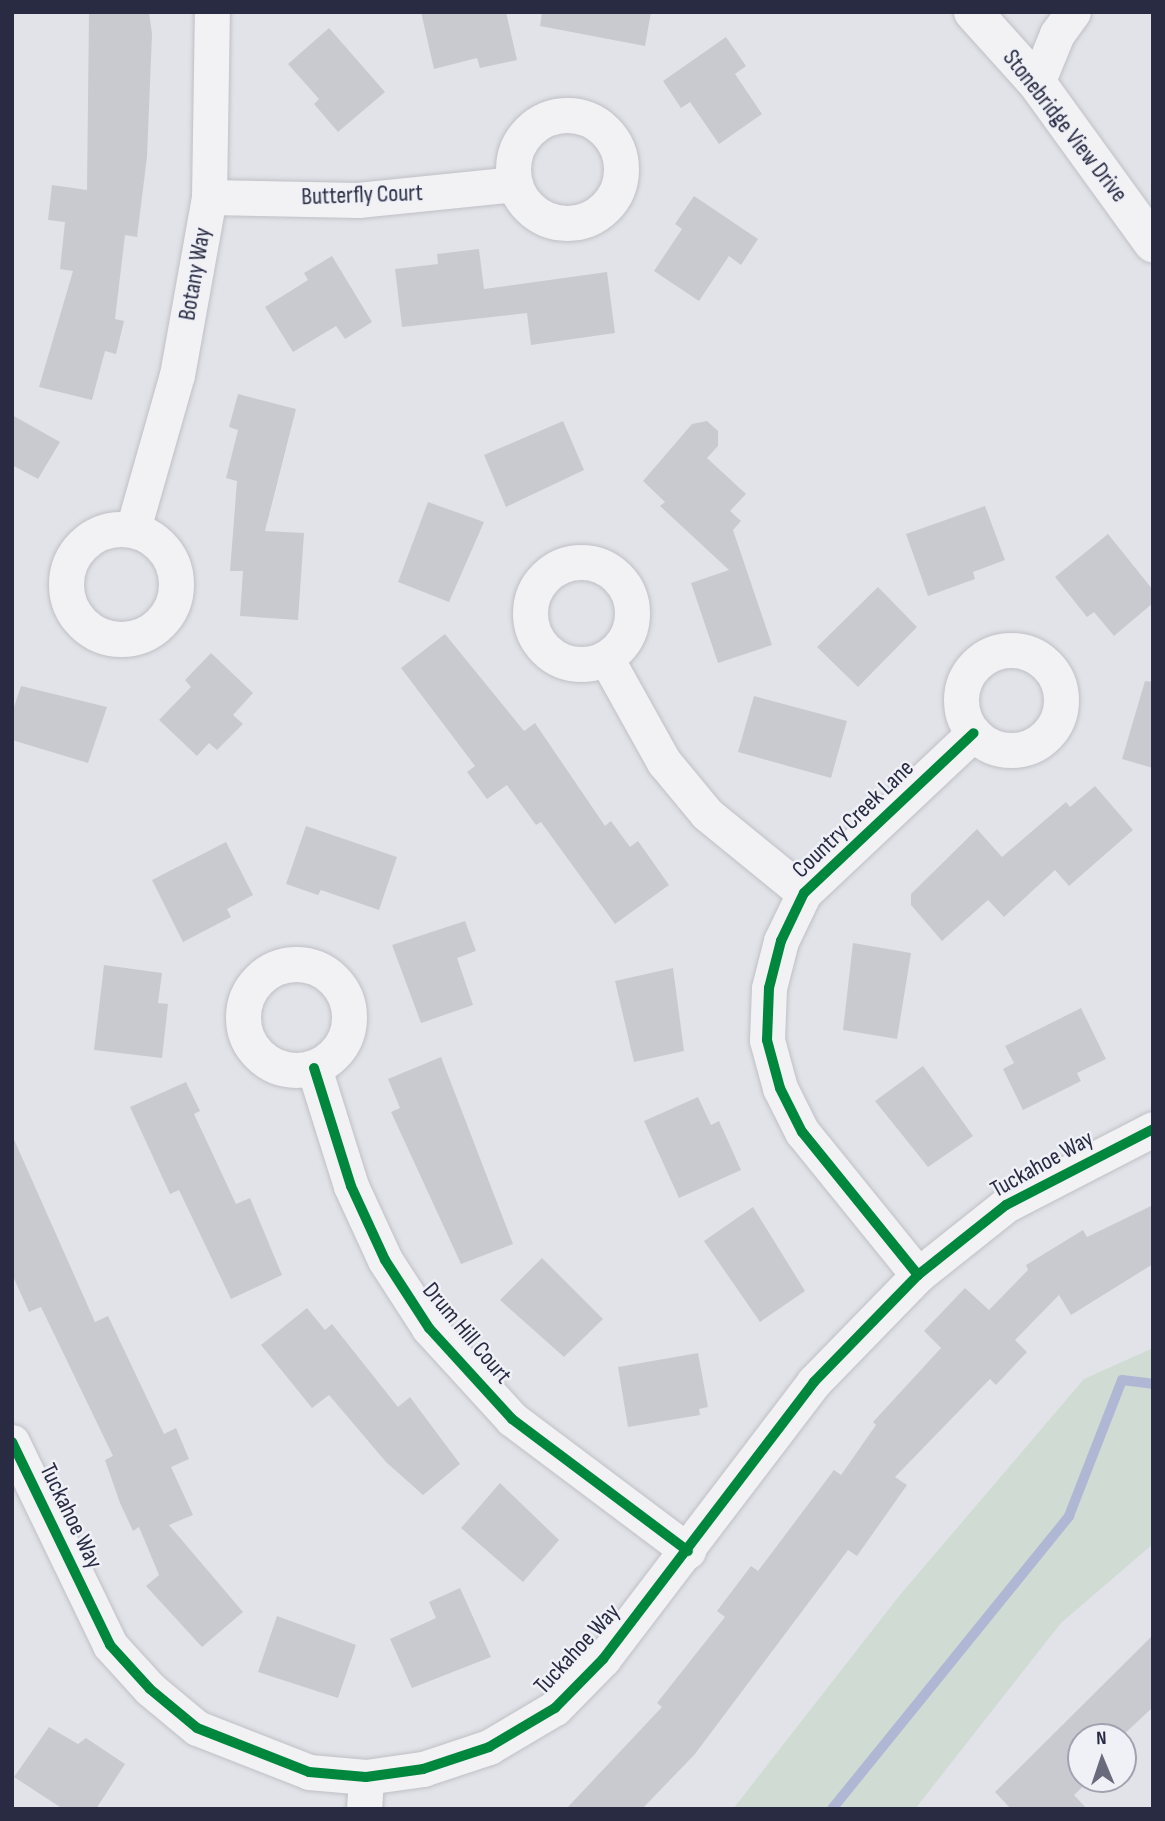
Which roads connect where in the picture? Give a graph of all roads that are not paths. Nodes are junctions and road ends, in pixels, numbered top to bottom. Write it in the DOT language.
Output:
graph roads {
  1 [pos="212,12"];
  2 [pos="973,12"];
  3 [pos="1073,12"];
  4 [pos="1037,83"];
  5 [pos="515,184"];
  6 [pos="209,197"];
  7 [pos="1153,243"];
  8 [pos="133,530"];
  9 [pos="606,658"];
  10 [pos="974,733"];
  11 [pos="804,893"];
  12 [pos="313,1068"];
  13 [pos="1153,1129"];
  14 [pos="918,1275"];
  15 [pos="12,1441"];
  16 [pos="688,1551"];
  17 [pos="365,1793"];
  1 -- 6 [label="street, Botany Way"];
  2 -- 4 [label="street, Stonebridge View Drive"];
  3 -- 4 [label="street"];
  4 -- 7 [label="street, Stonebridge View Drive"];
  5 -- 6 [label="street, Butterfly Court"];
  6 -- 8 [label="street, Botany Way"];
  9 -- 11 [label="street"];
  10 -- 11 [label="street, Country Creek Lane"];
  11 -- 14 [label="street, Country Creek Lane"];
  12 -- 16 [label="street, Drum Hill Court"];
  13 -- 14 [label="street, Tuckahoe Way"];
  14 -- 16 [label="street, Tuckahoe Way"];
  15 -- 17 [label="street, Tuckahoe Way"];
  16 -- 17 [label="street, Tuckahoe Way"];
}
